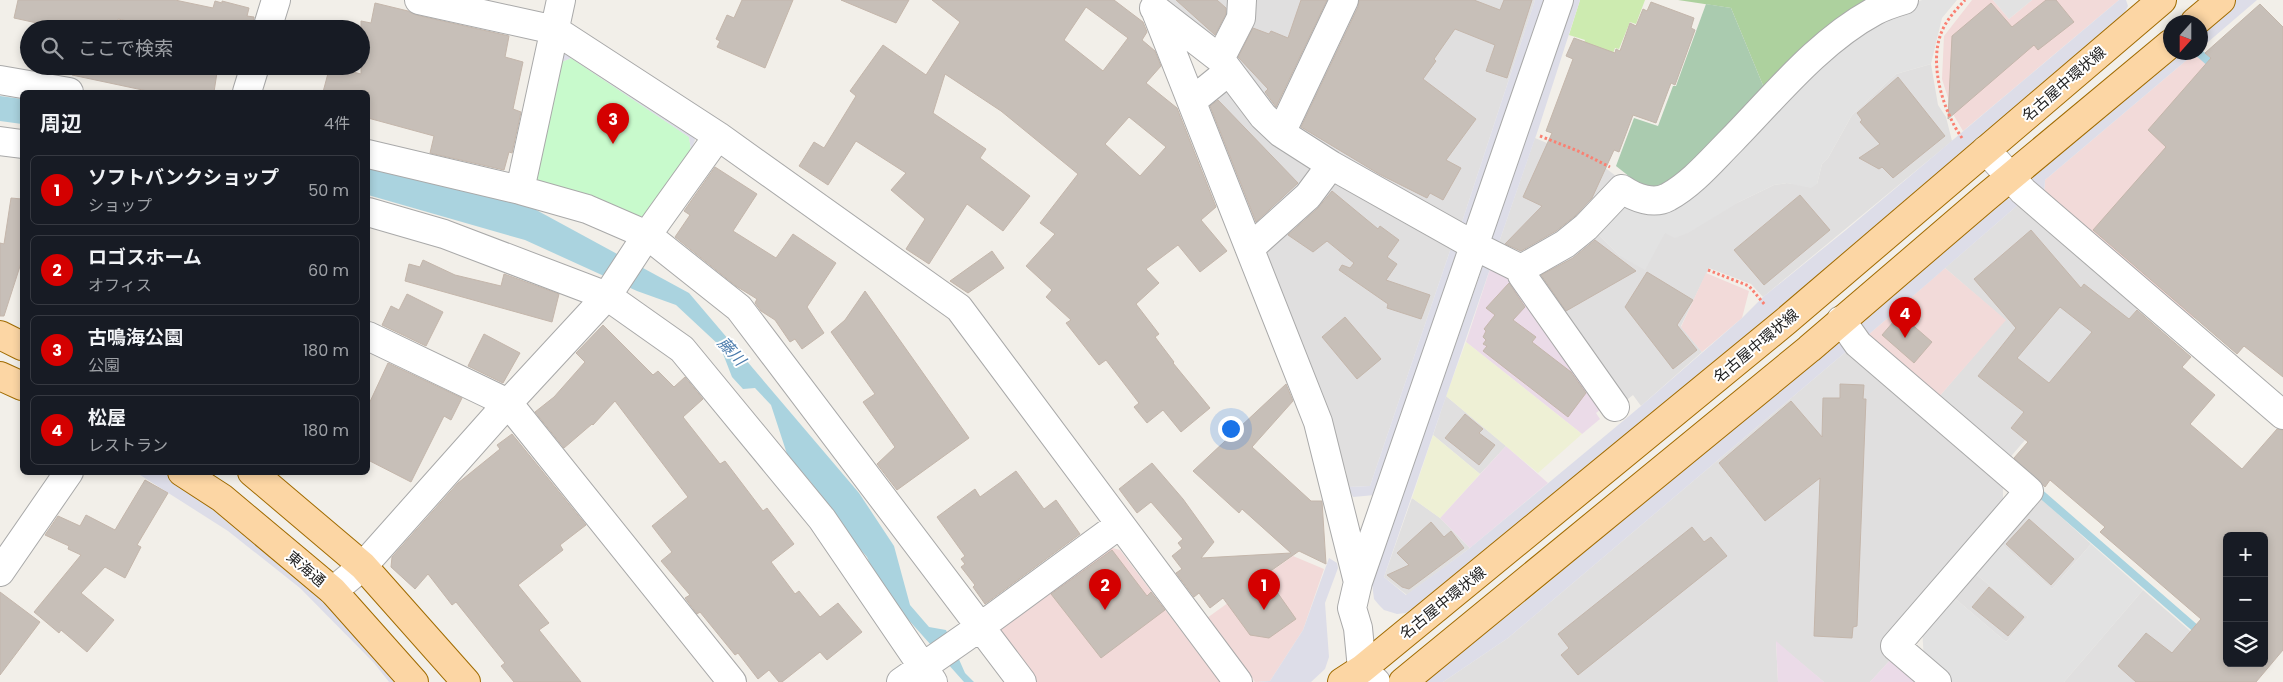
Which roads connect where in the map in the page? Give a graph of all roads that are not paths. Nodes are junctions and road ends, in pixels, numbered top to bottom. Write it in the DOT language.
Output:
graph roads {
  1 [pos="276,0"];
  2 [pos="419,0"];
  3 [pos="561,0"];
  4 [pos="1242,0"];
  5 [pos="1344,0"];
  6 [pos="1559,0"];
  7 [pos="1904,0"];
  8 [pos="2221,0"];
  9 [pos="2151,3"];
  10 [pos="1152,4"];
  11 [pos="2203,15"];
  12 [pos="270,20"];
  13 [pos="555,30"];
  14 [pos="2163,50"];
  15 [pos="1225,65"];
  16 [pos="252,75"];
  17 [pos="0,80"];
  18 [pos="57,90"];
  19 [pos="248,90"];
  20 [pos="1192,101"];
  21 [pos="1281,133"];
  22 [pos="718,136"];
  23 [pos="0,141"];
  24 [pos="20,144"];
  25 [pos="1975,146"];
  26 [pos="370,154"];
  27 [pos="1331,165"];
  28 [pos="2010,177"];
  29 [pos="520,190"];
  30 [pos="370,213"];
  31 [pos="644,240"];
  32 [pos="1475,246"];
  33 [pos="1250,248"];
  34 [pos="1520,269"];
  35 [pos="611,291"];
  36 [pos="1841,320"];
  37 [pos="0,335"];
  38 [pos="370,337"];
  39 [pos="20,345"];
  40 [pos="0,376"];
  41 [pos="20,385"];
  42 [pos="508,403"];
  43 [pos="1614,407"];
  44 [pos="2283,415"];
  45 [pos="67,475"];
  46 [pos="187,475"];
  47 [pos="256,475"];
  48 [pos="1119,525"];
  49 [pos="363,566"];
  50 [pos="0,572"];
  51 [pos="1358,582"];
  52 [pos="333,591"];
  53 [pos="976,630"];
  54 [pos="922,673"];
  55 [pos="1360,678"];
  56 [pos="414,682"];
  57 [pos="466,682"];
  58 [pos="732,682"];
  59 [pos="1022,682"];
  60 [pos="1238,682"];
  61 [pos="1403,682"];
  62 [pos="1937,682"];
  1 -- 12 [label="street"];
  2 -- 13 [label="street"];
  3 -- 13 [label="street"];
  4 -- 15 [label="street"];
  5 -- 21 [label="street"];
  6 -- 32 [label="street"];
  7 -- 34 [label="street"];
  8 -- 11 [label="main road"];
  9 -- 25 [label="main road, 名古屋中環状線"];
  10 -- 15 [label="street"];
  10 -- 20 [label="street"];
  13 -- 22 [label="street"];
  13 -- 29 [label="street"];
  14 -- 28 [label="main road"];
  15 -- 20 [label="street"];
  15 -- 21 [label="street"];
  16 -- 19 [label="street"];
  17 -- 18 [label="street"];
  20 -- 33 [label="street"];
  21 -- 27 [label="street"];
  22 -- 31 [label="street"];
  22 -- 48 [label="street"];
  23 -- 24 [label="street"];
  25 -- 28 [label="street"];
  25 -- 55 [label="main road, 名古屋中環状線"];
  26 -- 29 [label="street"];
  27 -- 32 [label="street"];
  27 -- 33 [label="street"];
  28 -- 36 [label="main road"];
  28 -- 44 [label="street"];
  29 -- 31 [label="street"];
  30 -- 35 [label="street"];
  31 -- 35 [label="street"];
  31 -- 53 [label="street"];
  32 -- 34 [label="street"];
  32 -- 51 [label="street"];
  33 -- 51 [label="street"];
  34 -- 43 [label="street"];
  35 -- 42 [label="street"];
  35 -- 54 [label="street"];
  36 -- 61 [label="main road"];
  36 -- 62 [label="street"];
  37 -- 39 [label="main road"];
  38 -- 42 [label="street"];
  40 -- 41 [label="main road"];
  42 -- 49 [label="street"];
  42 -- 58 [label="street"];
  45 -- 50 [label="street"];
  46 -- 52 [label="main road, 東海通"];
  47 -- 49 [label="main road"];
  48 -- 53 [label="street"];
  48 -- 60 [label="street"];
  49 -- 52 [label="street"];
  49 -- 57 [label="main road"];
  51 -- 55 [label="street"];
  52 -- 56 [label="main road, 東海通"];
  53 -- 54 [label="street"];
  53 -- 59 [label="street"];
}
